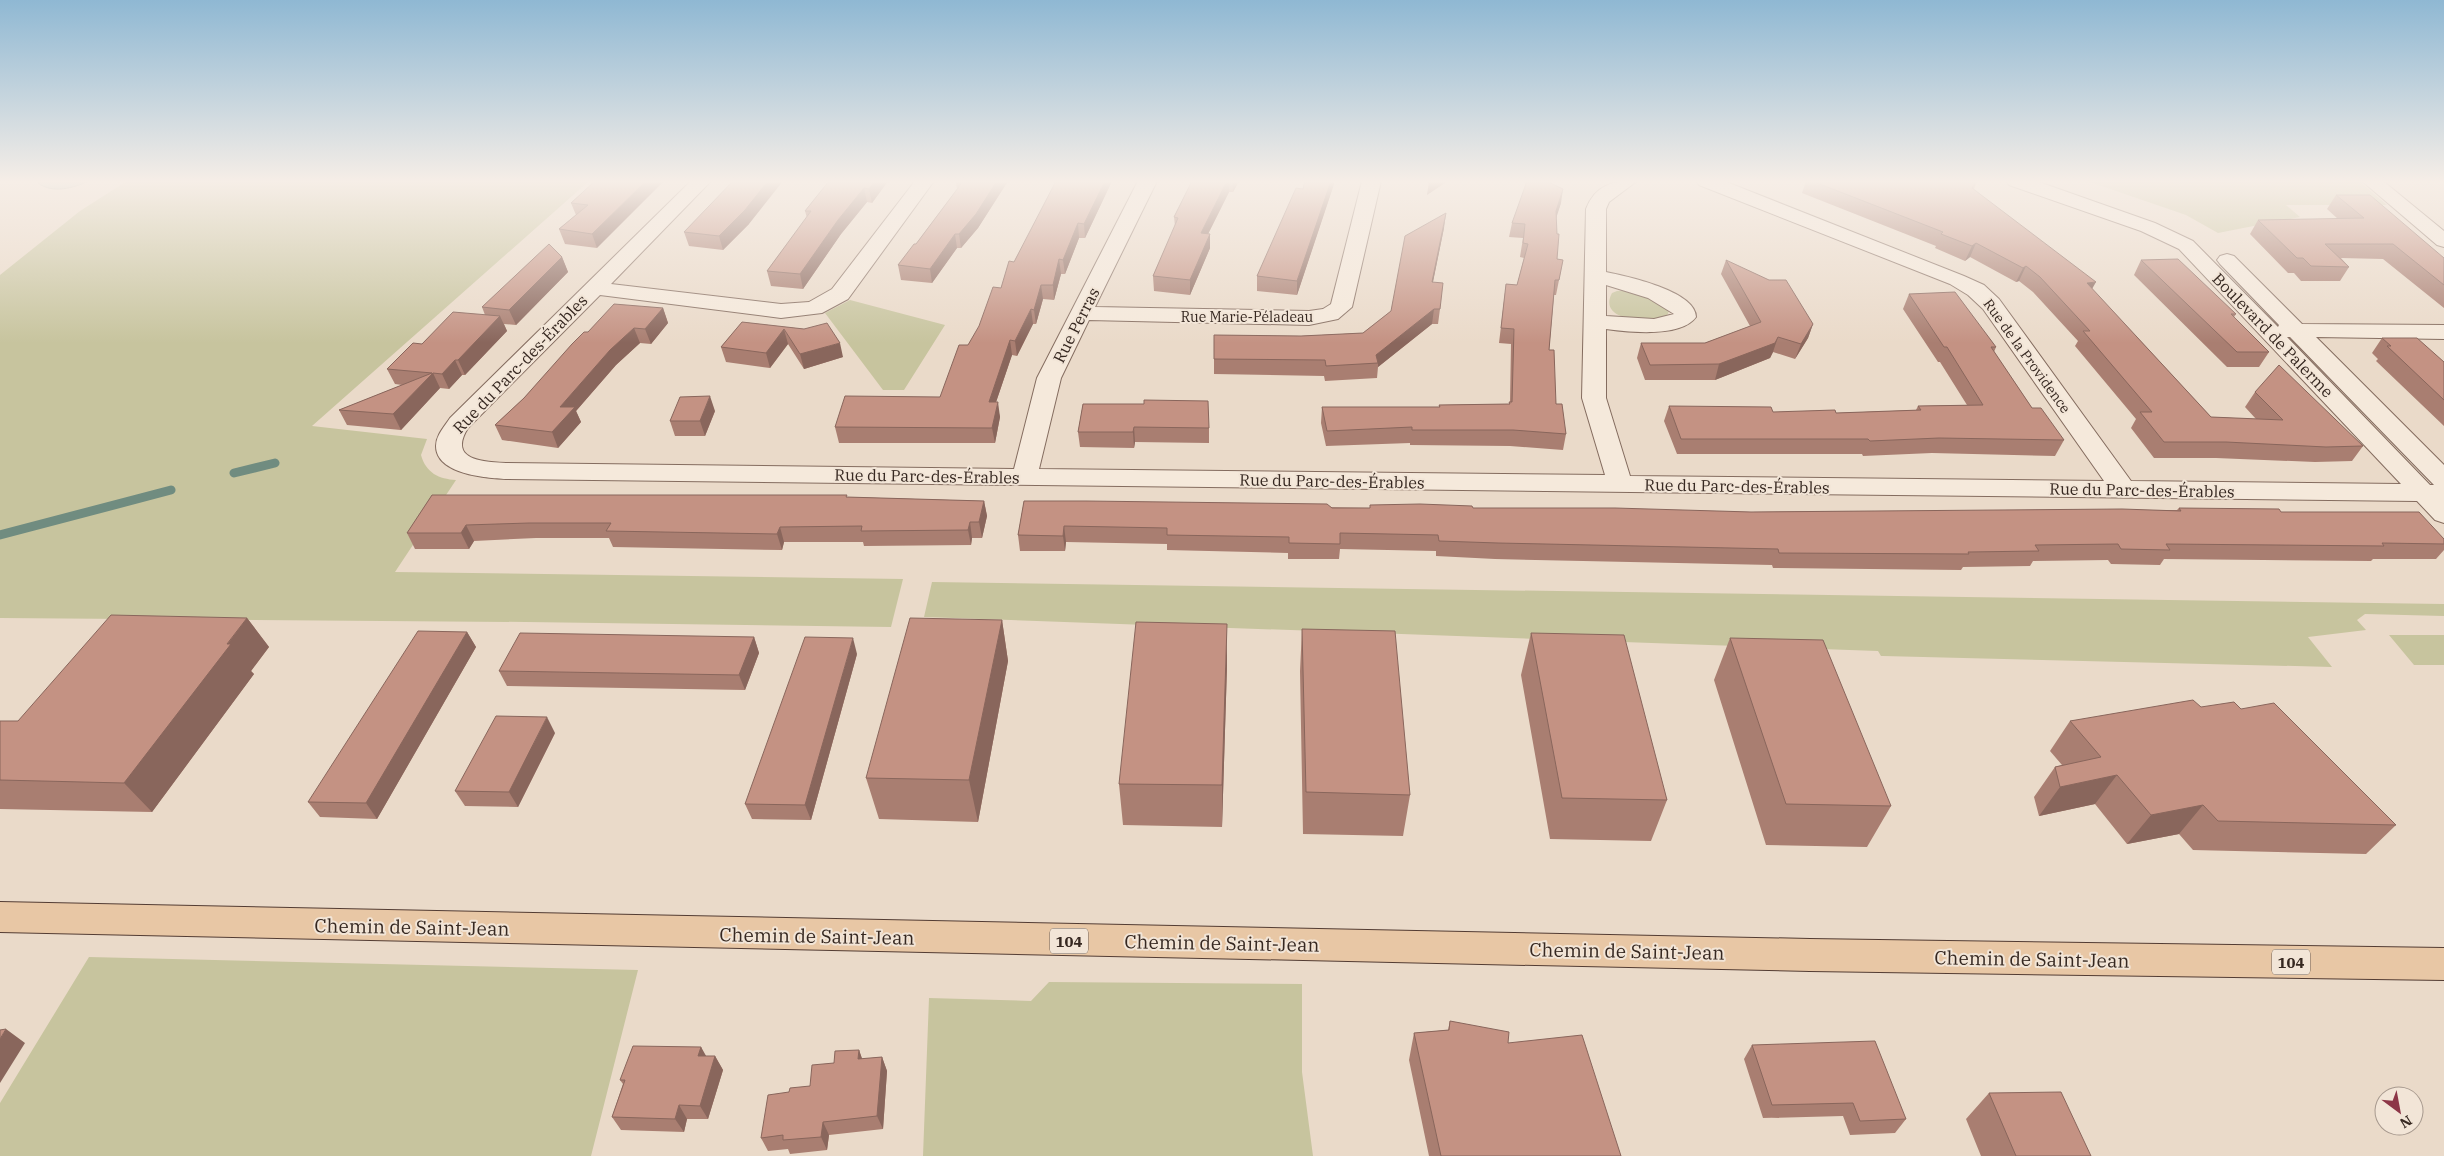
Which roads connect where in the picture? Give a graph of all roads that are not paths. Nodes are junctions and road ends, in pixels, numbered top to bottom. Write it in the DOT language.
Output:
graph roads {
  1 [pos="649,235"];
  2 [pos="885,235"];
  3 [pos="1121,235"];
  4 [pos="1359,235"];
  5 [pos="1596,235"];
  6 [pos="1842,235"];
  7 [pos="2166,235"];
  8 [pos="2196,235"];
  9 [pos="1595,278"];
  10 [pos="595,288"];
  11 [pos="1082,313"];
  12 [pos="1596,322"];
  13 [pos="2268,330"];
  14 [pos="2296,330"];
  15 [pos="2444,332"];
  16 [pos="1024,477"];
  17 [pos="1620,484"];
  18 [pos="2437,489"];
  19 [pos="2124,490"];
  20 [pos="2444,514"];
  21 [pos="0,918"];
  22 [pos="2444,964"];
  1 -- 10 [label="street, Rue du Parc-des-Érables"];
  2 -- 10 [label="street, Rue du Parc-des-Érables"];
  3 -- 11 [label="street, Rue Perras"];
  4 -- 11 [label="street, Rue Marie-Péladeau"];
  5 -- 9 [label="street"];
  6 -- 19 [label="street, Rue de la Providence"];
  7 -- 13 [label="street, Boulevard de Palerme"];
  8 -- 14 [label="street, Boulevard de Palerme"];
  9 -- 12 [label="street"];
  9 -- 12 [label="street"];
  10 -- 16 [label="street, Rue du Parc-des-Érables"];
  11 -- 16 [label="street, Rue Perras"];
  12 -- 17 [label="street"];
  13 -- 14 [label="street"];
  13 -- 18 [label="street, Boulevard de Palerme"];
  14 -- 15 [label="street"];
  14 -- 18 [label="street, Boulevard de Palerme"];
  16 -- 17 [label="street, Rue du Parc-des-Érables"];
  17 -- 19 [label="street, Rue du Parc-des-Érables"];
  18 -- 19 [label="street, Rue du Parc-des-Érables"];
  18 -- 20 [label="street, Boulevard de Palerme"];
  21 -- 22 [label="main road, Chemin de Saint-Jean / 104"];
}
